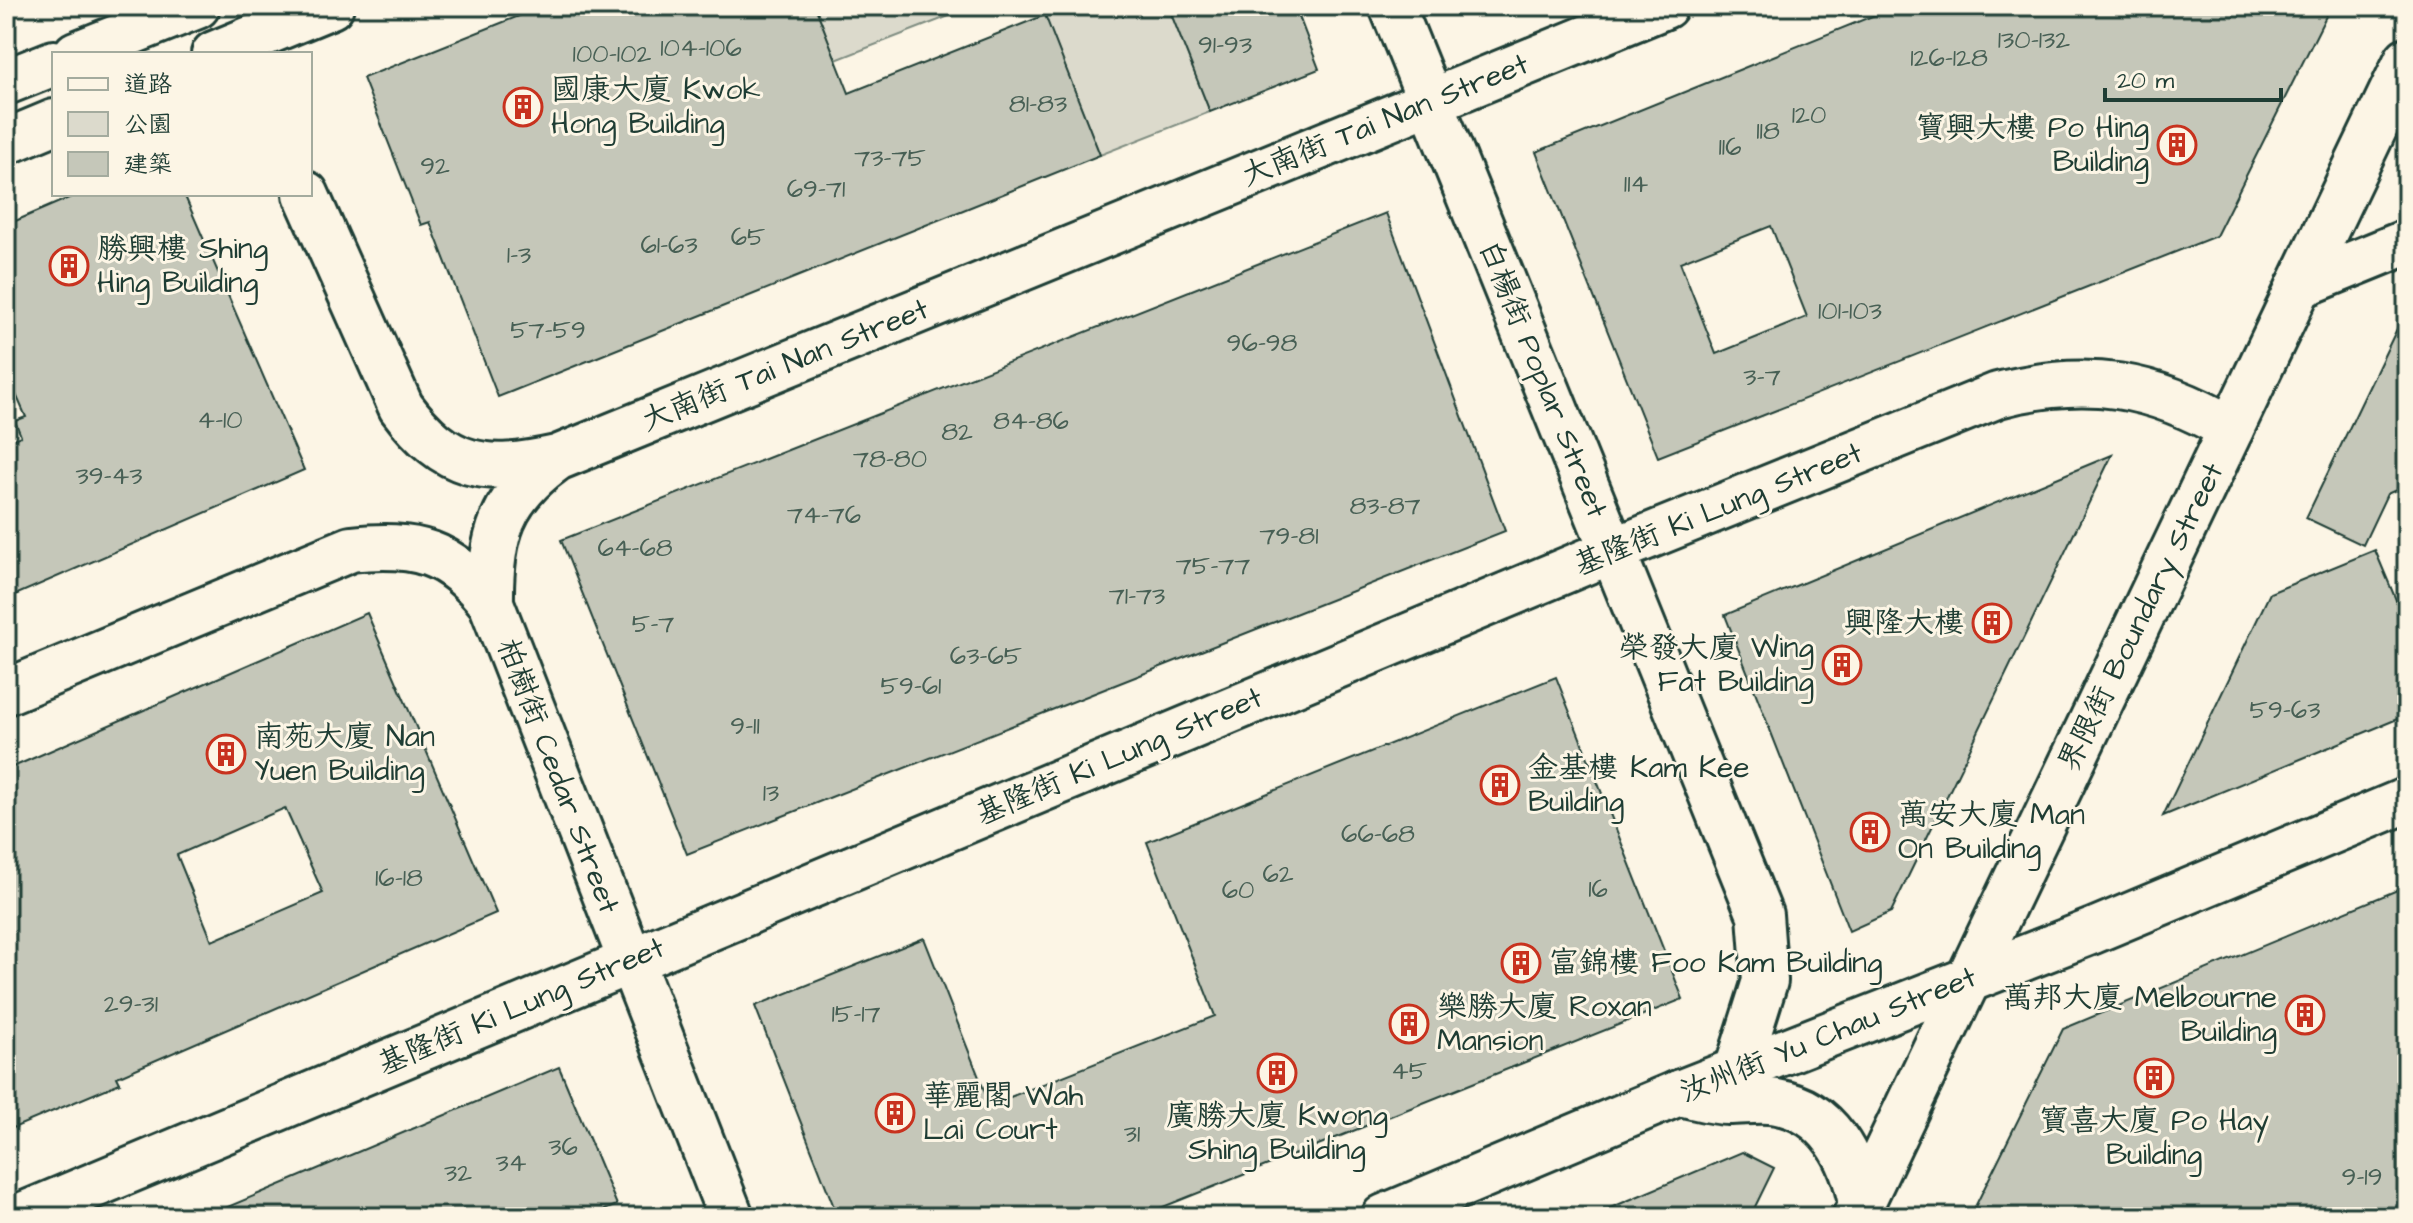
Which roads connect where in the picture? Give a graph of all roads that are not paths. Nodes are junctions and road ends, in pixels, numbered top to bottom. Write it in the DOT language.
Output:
graph roads {
  1 [pos="197,6"];
  2 [pos="331,6"];
  3 [pos="1392,6"];
  4 [pos="1665,6"];
  5 [pos="233,50"];
  6 [pos="81,52"];
  7 [pos="2407,60"];
  8 [pos="52,64"];
  9 [pos="6,82"];
  10 [pos="1430,102"];
  11 [pos="52,123"];
  12 [pos="6,142"];
  13 [pos="307,196"];
  14 [pos="2407,242"];
  15 [pos="2299,286"];
  16 [pos="2231,429"];
  17 [pos="557,458"];
  18 [pos="1612,551"];
  19 [pos="491,603"];
  20 [pos="6,692"];
  21 [pos="2407,800"];
  22 [pos="630,960"];
  23 [pos="1968,980"];
  24 [pos="1737,1070"];
  25 [pos="1679,1093"];
  26 [pos="1858,1210"];
  27 [pos="18,1217"];
  28 [pos="731,1217"];
  29 [pos="1384,1217"];
  1 -- 6 [label="street"];
  2 -- 5 [label="street"];
  3 -- 10 [label="street, 白楊街 Poplar Street"];
  4 -- 10 [label="street, 大南街 Tai Nan Street"];
  7 -- 15 [label="street, 界限街 Boundary Street"];
  8 -- 9 [label="street"];
  10 -- 17 [label="street, 大南街 Tai Nan Street"];
  10 -- 18 [label="street, 白楊街 Poplar Street"];
  11 -- 12 [label="street"];
  13 -- 17 [label="street"];
  14 -- 15 [label="street"];
  15 -- 16 [label="street, 界限街 Boundary Street"];
  16 -- 18 [label="street, 基隆街 Ki Lung Street"];
  16 -- 23 [label="street, 界限街 Boundary Street"];
  17 -- 19 [label="street, 大南街 Tai Nan Street"];
  18 -- 22 [label="street, 基隆街 Ki Lung Street"];
  18 -- 24 [label="street, 白楊街 Poplar Street"];
  19 -- 20 [label="street"];
  19 -- 22 [label="street, 柏樹街 Cedar Street"];
  21 -- 23 [label="street, 汝州街 Yu Chau Street"];
  22 -- 27 [label="street, 基隆街 Ki Lung Street"];
  22 -- 28 [label="street, 柏樹街 Cedar Street"];
  23 -- 24 [label="street, 汝州街 Yu Chau Street"];
  23 -- 26 [label="street, 界限街 Boundary Street"];
  24 -- 25 [label="street, 汝州街 Yu Chau Street"];
  25 -- 26 [label="street"];
  25 -- 29 [label="street, 汝州街 Yu Chau Street"];
}
